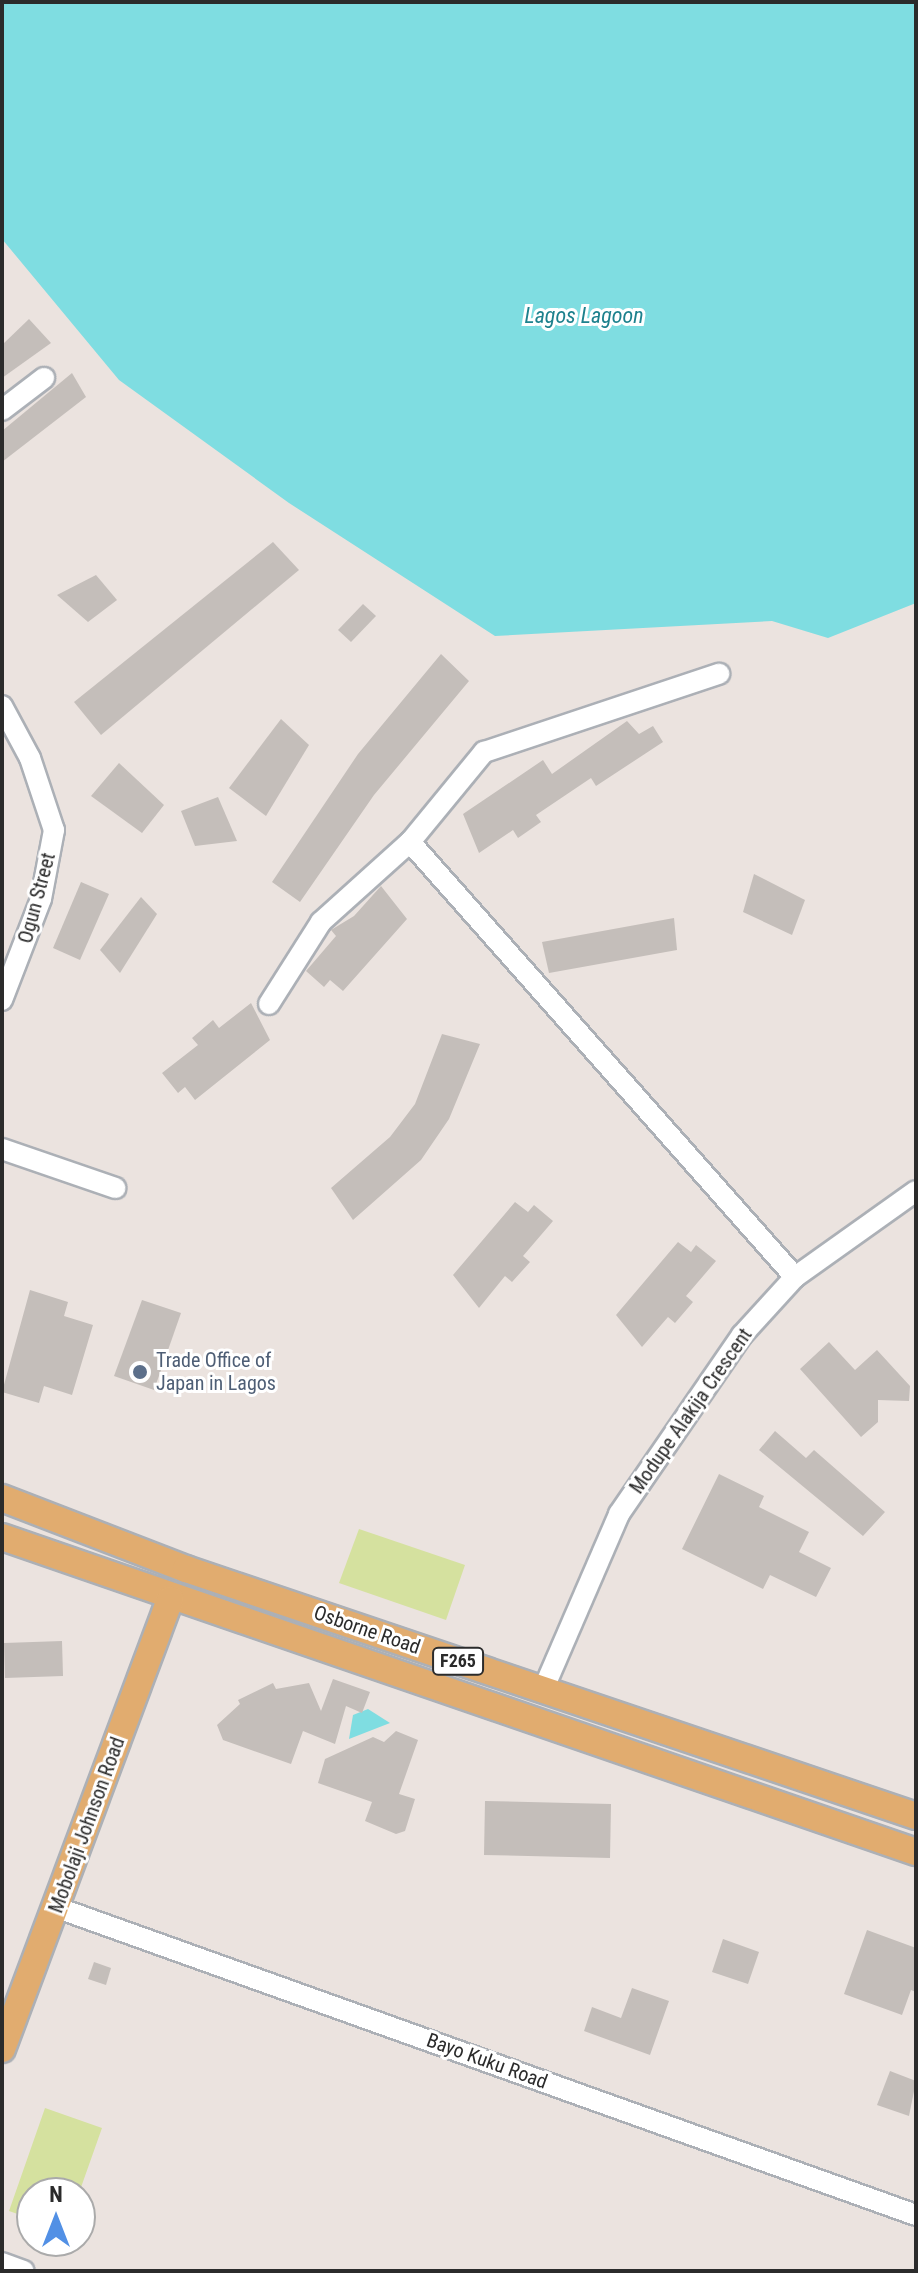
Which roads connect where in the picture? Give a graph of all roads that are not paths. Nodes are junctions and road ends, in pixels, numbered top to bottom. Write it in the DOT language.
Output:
graph roads {
  1 [pos="44,378"];
  2 [pos="2,410"];
  3 [pos="719,674"];
  4 [pos="2,706"];
  5 [pos="410,842"];
  6 [pos="2,1000"];
  7 [pos="269,1004"];
  8 [pos="2,1149"];
  9 [pos="115,1188"];
  10 [pos="916,1191"];
  11 [pos="795,1277"];
  12 [pos="2,1498"];
  13 [pos="7,1541"];
  14 [pos="170,1599"];
  15 [pos="543,1690"];
  16 [pos="916,1816"];
  17 [pos="916,1852"];
  18 [pos="58,1908"];
  19 [pos="2,2049"];
  20 [pos="916,2215"];
  21 [pos="2,2263"];
  22 [pos="24,2271"];
  1 -- 2 [label="street"];
  3 -- 5 [label="street"];
  4 -- 6 [label="street, Ogun Street"];
  5 -- 7 [label="street"];
  5 -- 11 [label="street"];
  8 -- 9 [label="street"];
  10 -- 11 [label="street, Modupe Alakija Crescent"];
  11 -- 15 [label="street, Modupe Alakija Crescent"];
  12 -- 15 [label="main road, Osborne Road / F265"];
  13 -- 14 [label="main road, Osborne Road / F265"];
  14 -- 17 [label="main road, Osborne Road / F265"];
  14 -- 18 [label="main road, Mobolaji Johnson Road"];
  15 -- 16 [label="main road, Osborne Road / F265"];
  18 -- 19 [label="main road, Mobolaji Johnson Road"];
  18 -- 20 [label="street, Bayo Kuku Road"];
  21 -- 22 [label="street"];
}
